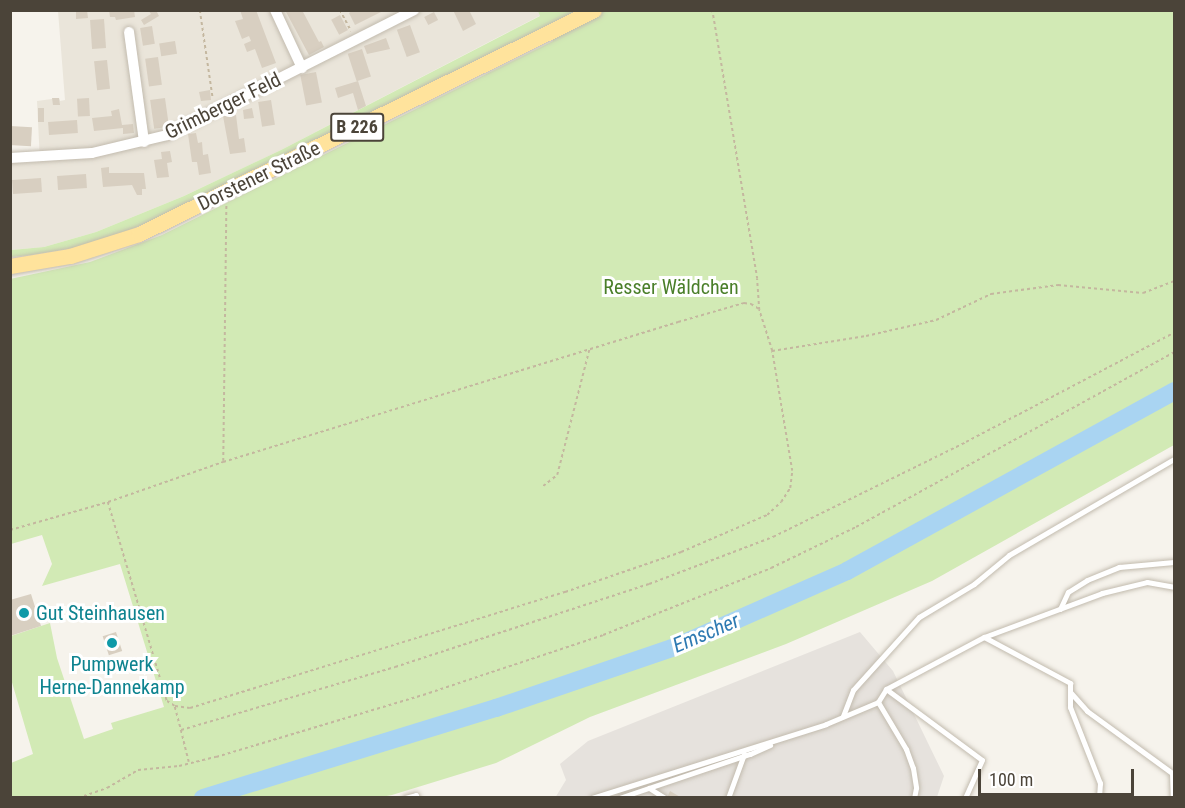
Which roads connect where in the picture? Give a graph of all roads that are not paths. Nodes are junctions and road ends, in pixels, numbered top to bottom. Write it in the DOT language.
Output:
graph roads {
  1 [pos="275,10"];
  2 [pos="414,10"];
  3 [pos="594,10"];
  4 [pos="129,32"];
  5 [pos="302,68"];
  6 [pos="144,142"];
  7 [pos="10,158"];
  8 [pos="10,266"];
  9 [pos="1174,459"];
  10 [pos="1174,562"];
  11 [pos="1174,587"];
  12 [pos="1060,609"];
  13 [pos="984,637"];
  14 [pos="886,689"];
  15 [pos="1070,692"];
  16 [pos="878,702"];
  17 [pos="843,716"];
  18 [pos="780,740"];
  19 [pos="742,749"];
  20 [pos="744,756"];
  21 [pos="1173,772"];
  22 [pos="649,788"];
  23 [pos="622,797"];
  24 [pos="405,798"];
  25 [pos="417,798"];
  26 [pos="592,798"];
  27 [pos="665,798"];
  28 [pos="728,798"];
  29 [pos="914,798"];
  30 [pos="965,798"];
  31 [pos="1099,798"];
  32 [pos="1173,798"];
  1 -- 5 [label="street, Grimberger Feld"];
  2 -- 5 [label="street, Grimberger Feld"];
  3 -- 8 [label="main road, Dorstener Straße / B 226"];
  4 -- 6 [label="street, Grimberger Feld"];
  5 -- 6 [label="street, Grimberger Feld"];
  6 -- 7 [label="street, Grimberger Feld"];
  9 -- 17 [label="lane"];
  10 -- 12 [label="lane"];
  11 -- 12 [label="lane"];
  12 -- 13 [label="lane"];
  13 -- 14 [label="lane"];
  13 -- 15 [label="lane"];
  14 -- 16 [label="lane"];
  14 -- 30 [label="lane"];
  15 -- 21 [label="lane"];
  15 -- 31 [label="lane"];
  16 -- 17 [label="lane"];
  16 -- 29 [label="lane"];
  17 -- 18 [label="lane"];
  18 -- 19 [label="lane"];
  18 -- 20 [label="lane"];
  19 -- 20 [label="lane"];
  19 -- 26 [label="lane"];
  20 -- 22 [label="lane"];
  20 -- 28 [label="lane"];
  21 -- 32 [label="lane"];
  22 -- 23 [label="lane"];
  22 -- 27 [label="lane"];
  24 -- 25 [label="lane"];
}
